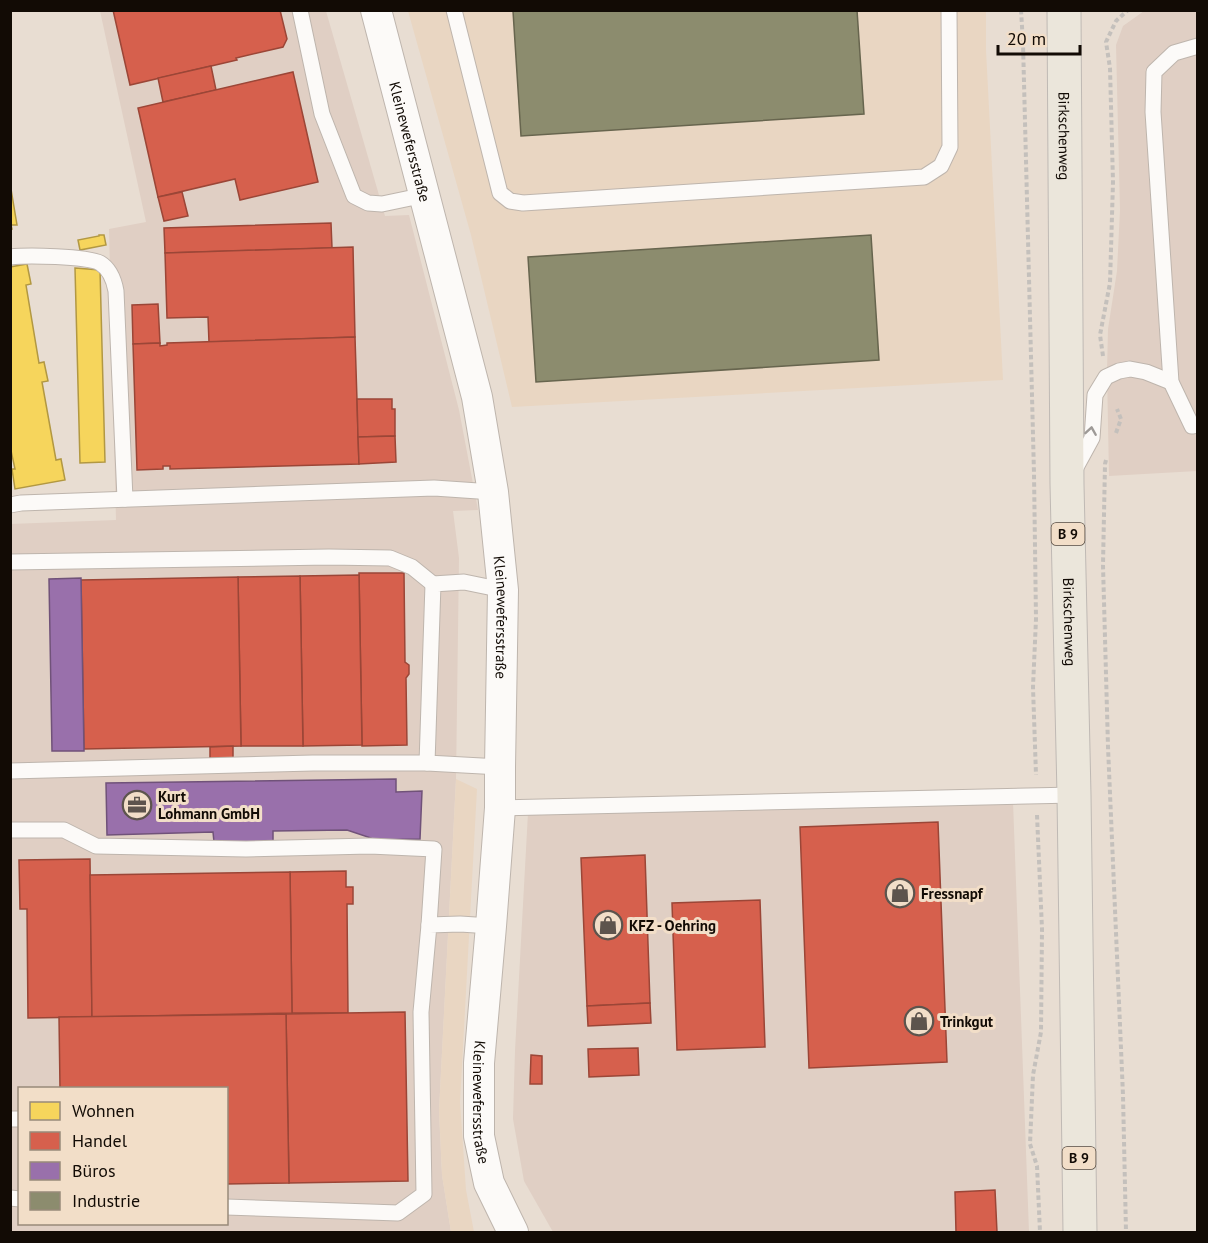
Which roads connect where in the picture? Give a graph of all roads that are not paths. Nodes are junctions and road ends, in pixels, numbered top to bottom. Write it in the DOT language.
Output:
graph roads {
  1 [pos="300,10"];
  2 [pos="376,10"];
  3 [pos="454,10"];
  4 [pos="949,10"];
  5 [pos="1064,10"];
  6 [pos="1197,46"];
  7 [pos="424,195"];
  8 [pos="10,257"];
  9 [pos="1171,382"];
  10 [pos="1197,425"];
  11 [pos="1067,484"];
  12 [pos="493,492"];
  13 [pos="125,499"];
  14 [pos="10,505"];
  15 [pos="10,562"];
  16 [pos="433,584"];
  17 [pos="504,590"];
  18 [pos="427,764"];
  19 [pos="500,767"];
  20 [pos="10,771"];
  21 [pos="1074,795"];
  22 [pos="500,808"];
  23 [pos="10,830"];
  24 [pos="429,925"];
  25 [pos="491,926"];
  26 [pos="228,1207"];
  27 [pos="513,1233"];
  28 [pos="1080,1233"];
  1 -- 7 [label="lane"];
  2 -- 7 [label="street, Kleinewefersstraße"];
  3 -- 4 [label="lane"];
  5 -- 11 [label="main road, Birkschenweg / B 9"];
  6 -- 9 [label="lane"];
  7 -- 12 [label="street, Kleinewefersstraße"];
  8 -- 13 [label="lane"];
  9 -- 10 [label="lane"];
  11 -- 9 [label="lane, one-way"];
  11 -- 21 [label="main road, Birkschenweg / B 9"];
  12 -- 13 [label="lane"];
  12 -- 17 [label="street, Kleinewefersstraße"];
  13 -- 14 [label="lane"];
  15 -- 16 [label="lane"];
  16 -- 17 [label="lane"];
  16 -- 18 [label="lane"];
  17 -- 19 [label="street, Kleinewefersstraße"];
  18 -- 19 [label="lane"];
  18 -- 20 [label="lane"];
  19 -- 22 [label="street, Kleinewefersstraße"];
  21 -- 22 [label="lane"];
  21 -- 28 [label="main road, Birkschenweg / B 9"];
  22 -- 25 [label="street, Kleinewefersstraße"];
  23 -- 24 [label="lane"];
  24 -- 25 [label="lane"];
  24 -- 26 [label="lane"];
  25 -- 27 [label="street, Kleinewefersstraße"];
}
